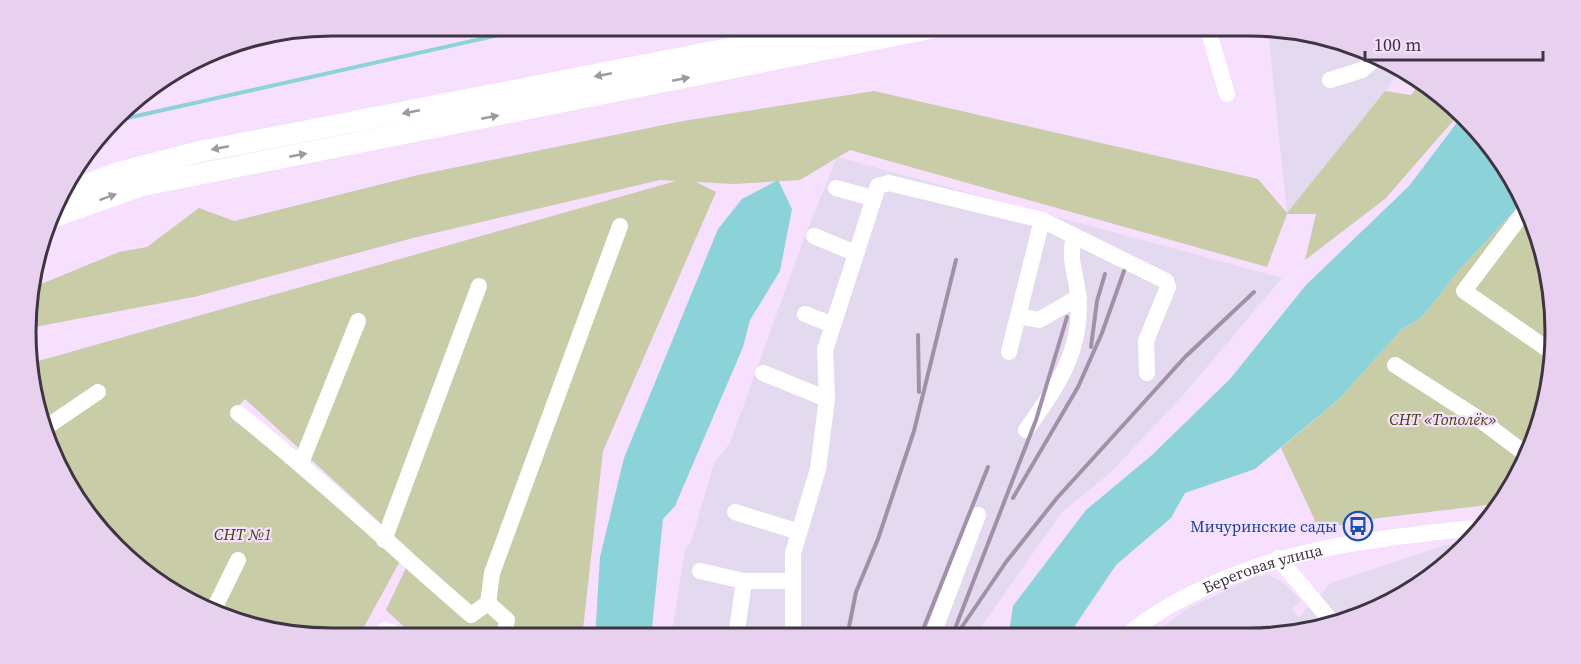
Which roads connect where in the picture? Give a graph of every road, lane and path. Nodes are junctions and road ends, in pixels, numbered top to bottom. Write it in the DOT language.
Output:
graph roads {
  1 [pos="794,36"];
  2 [pos="892,36"];
  3 [pos="1210,36"];
  4 [pos="1370,63"];
  5 [pos="1330,80"];
  6 [pos="1227,94"];
  7 [pos="836,188"];
  8 [pos="73,189"];
  9 [pos="872,198"];
  10 [pos="61,214"];
  11 [pos="1521,216"];
  12 [pos="1042,220"];
  13 [pos="620,226"];
  14 [pos="814,236"];
  15 [pos="1074,236"];
  16 [pos="855,253"];
  17 [pos="479,286"];
  18 [pos="1078,297"];
  19 [pos="806,314"];
  20 [pos="1018,316"];
  21 [pos="358,321"];
  22 [pos="833,325"];
  23 [pos="1544,347"];
  24 [pos="1010,352"];
  25 [pos="1395,365"];
  26 [pos="763,373"];
  27 [pos="1147,373"];
  28 [pos="98,392"];
  29 [pos="827,399"];
  30 [pos="238,413"];
  31 [pos="51,424"];
  32 [pos="1026,430"];
  33 [pos="1520,450"];
  34 [pos="301,463"];
  35 [pos="735,512"];
  36 [pos="978,515"];
  37 [pos="1471,528"];
  38 [pos="799,532"];
  39 [pos="384,540"];
  40 [pos="1278,558"];
  41 [pos="238,560"];
  42 [pos="700,571"];
  43 [pos="744,581"];
  44 [pos="793,581"];
  45 [pos="488,603"];
  46 [pos="216,604"];
  47 [pos="1329,617"];
  48 [pos="506,628"];
  49 [pos="737,628"];
  50 [pos="793,628"];
  51 [pos="935,628"];
  52 [pos="1137,628"];
  1 -- 8 [label="main road, one-way"];
  10 -- 2 [label="main road, one-way"];
  3 -- 6 [label="street"];
  4 -- 5 [label="street"];
  7 -- 9 [label="street"];
  9 -- 12 [label="street"];
  9 -- 16 [label="street"];
  11 -- 23 [label="street"];
  12 -- 15 [label="street"];
  12 -- 20 [label="street"];
  13 -- 45 [label="street"];
  14 -- 16 [label="street"];
  15 -- 18 [label="street"];
  15 -- 27 [label="street"];
  16 -- 22 [label="street"];
  17 -- 39 [label="street"];
  18 -- 20 [label="street"];
  18 -- 32 [label="street"];
  19 -- 22 [label="street"];
  20 -- 24 [label="street"];
  21 -- 34 [label="street"];
  22 -- 29 [label="street"];
  25 -- 33 [label="street"];
  26 -- 29 [label="street"];
  28 -- 31 [label="street"];
  29 -- 38 [label="street"];
  30 -- 34 [label="street"];
  34 -- 39 [label="street"];
  35 -- 38 [label="street"];
  36 -- 51 [label="street"];
  37 -- 40 [label="street, Береговая улица"];
  38 -- 44 [label="street"];
  39 -- 45 [label="street"];
  40 -- 47 [label="street"];
  40 -- 52 [label="street, Береговая улица"];
  41 -- 46 [label="street"];
  42 -- 43 [label="street"];
  43 -- 44 [label="street"];
  43 -- 49 [label="street"];
  44 -- 50 [label="street"];
  45 -- 48 [label="street"];
}
